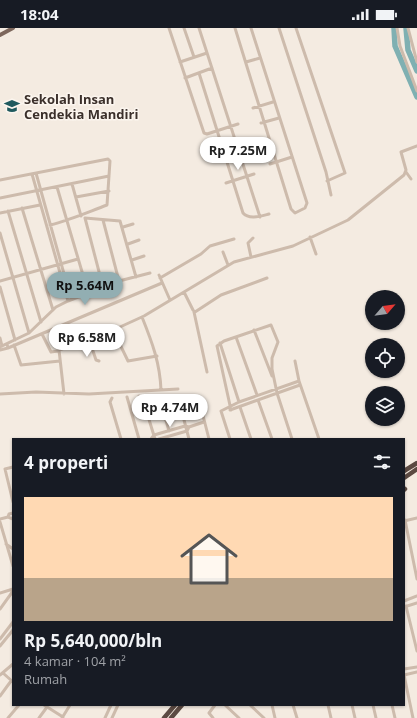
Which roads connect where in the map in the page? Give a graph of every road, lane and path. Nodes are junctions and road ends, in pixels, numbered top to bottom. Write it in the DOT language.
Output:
graph roads {
  1 [pos="13,28"];
  2 [pos="169,28"];
  3 [pos="184,28"];
  4 [pos="199,28"];
  5 [pos="235,28"];
  6 [pos="251,28"];
  7 [pos="279,28"];
  8 [pos="296,28"];
  9 [pos="397,28"];
  10 [pos="408,28"];
  11 [pos="0,34"];
  12 [pos="207,52"];
  13 [pos="194,57"];
  14 [pos="260,58"];
  15 [pos="180,62"];
  16 [pos="246,62"];
  17 [pos="417,62"];
  18 [pos="212,68"];
  19 [pos="199,73"];
  20 [pos="186,78"];
  21 [pos="417,91"];
  22 [pos="273,102"];
  23 [pos="259,106"];
  24 [pos="253,108"];
  25 [pos="279,118"];
  26 [pos="265,122"];
  27 [pos="261,123"];
  28 [pos="238,124"];
  29 [pos="231,126"];
  30 [pos="217,130"];
  31 [pos="417,146"];
  32 [pos="292,157"];
  33 [pos="278,161"];
  34 [pos="270,164"];
  35 [pos="406,172"];
  36 [pos="34,173"];
  37 [pos="254,174"];
  38 [pos="109,176"];
  39 [pos="248,176"];
  40 [pos="411,179"];
  41 [pos="0,180"];
  42 [pos="233,180"];
  43 [pos="327,181"];
  44 [pos="226,183"];
  45 [pos="72,184"];
  46 [pos="57,187"];
  47 [pos="39,191"];
  48 [pos="109,191"];
  49 [pos="331,195"];
  50 [pos="0,198"];
  51 [pos="76,198"];
  52 [pos="40,205"];
  53 [pos="22,208"];
  54 [pos="8,211"];
  55 [pos="0,213"];
  56 [pos="269,214"];
  57 [pos="83,217"];
  58 [pos="260,217"];
  59 [pos="103,220"];
  60 [pos="67,221"];
  61 [pos="133,224"];
  62 [pos="50,225"];
  63 [pos="123,227"];
  64 [pos="0,233"];
  65 [pos="51,236"];
  66 [pos="310,237"];
  67 [pos="253,238"];
  68 [pos="234,239"];
  69 [pos="139,240"];
  70 [pos="128,244"];
  71 [pos="223,252"];
  72 [pos="316,254"];
  73 [pos="144,256"];
  74 [pos="251,256"];
  75 [pos="78,259"];
  76 [pos="132,260"];
  77 [pos="59,264"];
  78 [pos="228,266"];
  79 [pos="42,269"];
  80 [pos="26,273"];
  81 [pos="150,273"];
  82 [pos="12,277"];
  83 [pos="136,277"];
  84 [pos="267,278"];
  85 [pos="0,281"];
  86 [pos="119,281"];
  87 [pos="162,282"];
  88 [pos="0,287"];
  89 [pos="104,287"];
  90 [pos="88,292"];
  91 [pos="184,292"];
  92 [pos="70,300"];
  93 [pos="170,300"];
  94 [pos="52,310"];
  95 [pos="194,312"];
  96 [pos="142,317"];
  97 [pos="41,322"];
  98 [pos="113,330"];
  99 [pos="254,330"];
  100 [pos="29,334"];
  101 [pos="42,334"];
  102 [pos="236,336"];
  103 [pos="0,338"];
  104 [pos="89,339"];
  105 [pos="15,340"];
  106 [pos="220,343"];
  107 [pos="14,345"];
  108 [pos="8,346"];
  109 [pos="1,347"];
  110 [pos="0,350"];
  111 [pos="58,350"];
  112 [pos="157,356"];
  113 [pos="60,361"];
  114 [pos="99,361"];
  115 [pos="295,361"];
  116 [pos="207,372"];
  117 [pos="274,381"];
  118 [pos="299,381"];
  119 [pos="300,385"];
  120 [pos="178,389"];
  121 [pos="276,389"];
  122 [pos="161,390"];
  123 [pos="277,393"];
  124 [pos="0,394"];
  125 [pos="64,394"];
  126 [pos="257,395"];
  127 [pos="139,396"];
  128 [pos="127,397"];
  129 [pos="112,398"];
  130 [pos="160,399"];
  131 [pos="247,399"];
  132 [pos="198,400"];
  133 [pos="258,400"];
  134 [pos="179,401"];
  135 [pos="239,402"];
  136 [pos="248,404"];
  137 [pos="240,407"];
  138 [pos="229,408"];
  139 [pos="204,422"];
  140 [pos="187,428"];
  141 [pos="169,431"];
  142 [pos="155,437"];
  143 [pos="170,437"];
  144 [pos="121,438"];
  145 [pos="139,438"];
  146 [pos="189,438"];
  147 [pos="209,438"];
  148 [pos="230,438"];
  149 [pos="251,438"];
  150 [pos="272,438"];
  151 [pos="292,438"];
  152 [pos="319,438"];
  153 [pos="417,463"];
  154 [pos="12,467"];
  155 [pos="417,469"];
  156 [pos="0,470"];
  157 [pos="4,470"];
  158 [pos="405,470"];
  159 [pos="405,477"];
  160 [pos="12,498"];
  161 [pos="12,513"];
  162 [pos="8,517"];
  163 [pos="417,518"];
  164 [pos="12,519"];
  165 [pos="405,521"];
  166 [pos="0,522"];
  167 [pos="405,525"];
  168 [pos="6,544"];
  169 [pos="12,548"];
  170 [pos="12,563"];
  171 [pos="417,579"];
  172 [pos="12,590"];
  173 [pos="12,591"];
  174 [pos="0,593"];
  175 [pos="417,596"];
  176 [pos="405,601"];
  177 [pos="417,603"];
  178 [pos="405,607"];
  179 [pos="0,609"];
  180 [pos="12,623"];
  181 [pos="12,631"];
  182 [pos="0,639"];
  183 [pos="0,646"];
  184 [pos="417,651"];
  185 [pos="12,665"];
  186 [pos="417,667"];
  187 [pos="405,669"];
  188 [pos="417,672"];
  189 [pos="2,674"];
  190 [pos="405,675"];
  191 [pos="405,680"];
  192 [pos="12,681"];
  193 [pos="0,696"];
  194 [pos="18,706"];
  195 [pos="46,706"];
  196 [pos="69,706"];
  197 [pos="111,706"];
  198 [pos="118,706"];
  199 [pos="174,706"];
  200 [pos="181,706"];
  201 [pos="214,706"];
  202 [pos="226,706"];
  203 [pos="251,706"];
  204 [pos="272,706"];
  205 [pos="293,706"];
  206 [pos="328,706"];
  207 [pos="352,706"];
  208 [pos="373,706"];
  209 [pos="392,706"];
  210 [pos="8,718"];
  211 [pos="39,718"];
  212 [pos="63,718"];
  213 [pos="105,718"];
  214 [pos="112,718"];
  215 [pos="164,718"];
  216 [pos="171,718"];
  217 [pos="213,718"];
  218 [pos="239,718"];
  219 [pos="264,718"];
  220 [pos="275,718"];
  221 [pos="296,718"];
  222 [pos="330,718"];
  223 [pos="355,718"];
  224 [pos="376,718"];
  225 [pos="395,718"];
  226 [pos="413,718"];
  1 -- 11 [label="main road"];
  2 -- 15 [label="street"];
  3 -- 13 [label="street"];
  4 -- 12 [label="street"];
  5 -- 16 [label="street"];
  6 -- 14 [label="street"];
  7 -- 43 [label="street"];
  8 -- 43 [label="street"];
  9 -- 21 [label="street"];
  10 -- 17 [label="street"];
  12 -- 13 [label="street"];
  12 -- 18 [label="street"];
  13 -- 15 [label="street"];
  14 -- 16 [label="street"];
  14 -- 22 [label="street"];
  15 -- 20 [label="street"];
  16 -- 23 [label="street"];
  18 -- 19 [label="street"];
  18 -- 29 [label="street"];
  19 -- 20 [label="street"];
  19 -- 30 [label="street"];
  20 -- 30 [label="street"];
  22 -- 23 [label="street"];
  22 -- 25 [label="street"];
  23 -- 24 [label="street"];
  23 -- 26 [label="street"];
  25 -- 26 [label="street"];
  25 -- 32 [label="street"];
  26 -- 27 [label="street"];
  26 -- 33 [label="street"];
  28 -- 29 [label="street"];
  29 -- 30 [label="street"];
  29 -- 39 [label="street"];
  30 -- 42 [label="street"];
  31 -- 35 [label="street"];
  32 -- 33 [label="street"];
  32 -- 33 [label="street"];
  33 -- 34 [label="street"];
  35 -- 40 [label="street"];
  35 -- 66 [label="street"];
  36 -- 38 [label="street"];
  36 -- 41 [label="street"];
  36 -- 47 [label="street"];
  37 -- 39 [label="street"];
  38 -- 45 [label="street"];
  38 -- 48 [label="street"];
  39 -- 42 [label="street"];
  39 -- 58 [label="street"];
  42 -- 44 [label="street"];
  42 -- 58 [label="street"];
  43 -- 49 [label="street"];
  45 -- 46 [label="street"];
  45 -- 51 [label="street"];
  46 -- 47 [label="street"];
  46 -- 60 [label="street"];
  47 -- 50 [label="street"];
  47 -- 52 [label="street"];
  47 -- 62 [label="street"];
  48 -- 51 [label="street"];
  48 -- 57 [label="street"];
  51 -- 57 [label="street"];
  52 -- 53 [label="street"];
  52 -- 65 [label="street"];
  53 -- 54 [label="street"];
  53 -- 79 [label="street"];
  54 -- 55 [label="street"];
  54 -- 80 [label="street"];
  56 -- 58 [label="street"];
  57 -- 59 [label="street"];
  57 -- 60 [label="street"];
  57 -- 89 [label="street"];
  59 -- 63 [label="street"];
  59 -- 86 [label="street"];
  60 -- 62 [label="street"];
  60 -- 75 [label="street"];
  61 -- 63 [label="street"];
  62 -- 65 [label="street"];
  63 -- 70 [label="street"];
  64 -- 82 [label="street"];
  65 -- 77 [label="street"];
  66 -- 72 [label="street"];
  66 -- 74 [label="street"];
  67 -- 74 [label="street"];
  68 -- 87 [label="street"];
  69 -- 70 [label="street"];
  70 -- 76 [label="street"];
  71 -- 78 [label="street"];
  73 -- 76 [label="street"];
  74 -- 78 [label="street"];
  75 -- 77 [label="street"];
  75 -- 90 [label="street"];
  76 -- 83 [label="street"];
  77 -- 79 [label="street"];
  77 -- 92 [label="street"];
  78 -- 91 [label="street"];
  79 -- 80 [label="street"];
  79 -- 94 [label="street"];
  80 -- 82 [label="street"];
  80 -- 97 [label="street"];
  81 -- 83 [label="street"];
  82 -- 85 [label="street"];
  82 -- 100 [label="street"];
  83 -- 86 [label="street"];
  84 -- 95 [label="street"];
  86 -- 89 [label="street"];
  87 -- 93 [label="street"];
  87 -- 101 [label="street"];
  88 -- 105 [label="street"];
  89 -- 90 [label="street"];
  90 -- 92 [label="street"];
  91 -- 93 [label="street"];
  91 -- 95 [label="street"];
  92 -- 94 [label="street"];
  93 -- 96 [label="street"];
  94 -- 97 [label="street"];
  95 -- 116 [label="street"];
  96 -- 98 [label="street"];
  96 -- 112 [label="street"];
  97 -- 100 [label="street"];
  98 -- 104 [label="street"];
  98 -- 112 [label="street"];
  99 -- 102 [label="street"];
  99 -- 117 [label="street"];
  99 -- 117 [label="street"];
  100 -- 105 [label="street"];
  101 -- 107 [label="street"];
  101 -- 111 [label="street"];
  102 -- 106 [label="street"];
  102 -- 126 [label="street"];
  103 -- 109 [label="street"];
  104 -- 111 [label="street"];
  104 -- 114 [label="street"];
  105 -- 108 [label="street"];
  106 -- 135 [label="street"];
  106 -- 138 [label="street"];
  107 -- 108 [label="street"];
  107 -- 113 [label="street"];
  108 -- 109 [label="street"];
  108 -- 110 [label="street"];
  111 -- 113 [label="street"];
  112 -- 122 [label="street"];
  113 -- 125 [label="street"];
  115 -- 118 [label="street"];
  117 -- 121 [label="street"];
  118 -- 119 [label="street"];
  118 -- 121 [label="street"];
  119 -- 123 [label="street"];
  119 -- 152 [label="street"];
  120 -- 122 [label="street"];
  121 -- 123 [label="street"];
  121 -- 126 [label="street"];
  122 -- 125 [label="street"];
  123 -- 133 [label="street"];
  123 -- 151 [label="street"];
  124 -- 125 [label="street"];
  126 -- 131 [label="street"];
  127 -- 142 [label="street"];
  128 -- 145 [label="street"];
  129 -- 144 [label="street"];
  130 -- 141 [label="street"];
  131 -- 135 [label="street"];
  131 -- 136 [label="street"];
  132 -- 139 [label="street"];
  133 -- 136 [label="street"];
  133 -- 150 [label="street"];
  134 -- 140 [label="street"];
  135 -- 138 [label="street"];
  136 -- 137 [label="street"];
  137 -- 138 [label="street"];
  137 -- 149 [label="street"];
  138 -- 148 [label="street"];
  139 -- 140 [label="street"];
  139 -- 147 [label="street"];
  140 -- 141 [label="street"];
  140 -- 143 [label="street"];
  140 -- 146 [label="street"];
  141 -- 142 [label="street"];
  153 -- 158 [label="highway"];
  154 -- 157 [label="street"];
  155 -- 159 [label="highway"];
  156 -- 157 [label="street"];
  157 -- 160 [label="street"];
  161 -- 162 [label="street"];
  162 -- 164 [label="street"];
  162 -- 166 [label="street"];
  163 -- 165 [label="street"];
  166 -- 168 [label="street"];
  167 -- 171 [label="street"];
  168 -- 169 [label="street"];
  168 -- 170 [label="street"];
  172 -- 174 [label="street"];
  173 -- 179 [label="street"];
  175 -- 176 [label="street"];
  177 -- 178 [label="street"];
  178 -- 184 [label="street"];
  180 -- 182 [label="street"];
  181 -- 183 [label="street"];
  185 -- 189 [label="street"];
  186 -- 187 [label="street"];
  188 -- 190 [label="street"];
  189 -- 192 [label="street"];
  191 -- 226 [label="street"];
  192 -- 193 [label="street"];
  194 -- 210 [label="street"];
  195 -- 211 [label="street"];
  195 -- 212 [label="street"];
  196 -- 212 [label="street"];
  197 -- 213 [label="street"];
  198 -- 214 [label="street"];
  199 -- 215 [label="highway"];
  200 -- 216 [label="highway"];
  201 -- 217 [label="street"];
  202 -- 218 [label="street"];
  203 -- 219 [label="street"];
  204 -- 220 [label="street"];
  205 -- 221 [label="street"];
  206 -- 222 [label="street"];
  207 -- 223 [label="street"];
  208 -- 224 [label="street"];
  209 -- 225 [label="street"];
}
